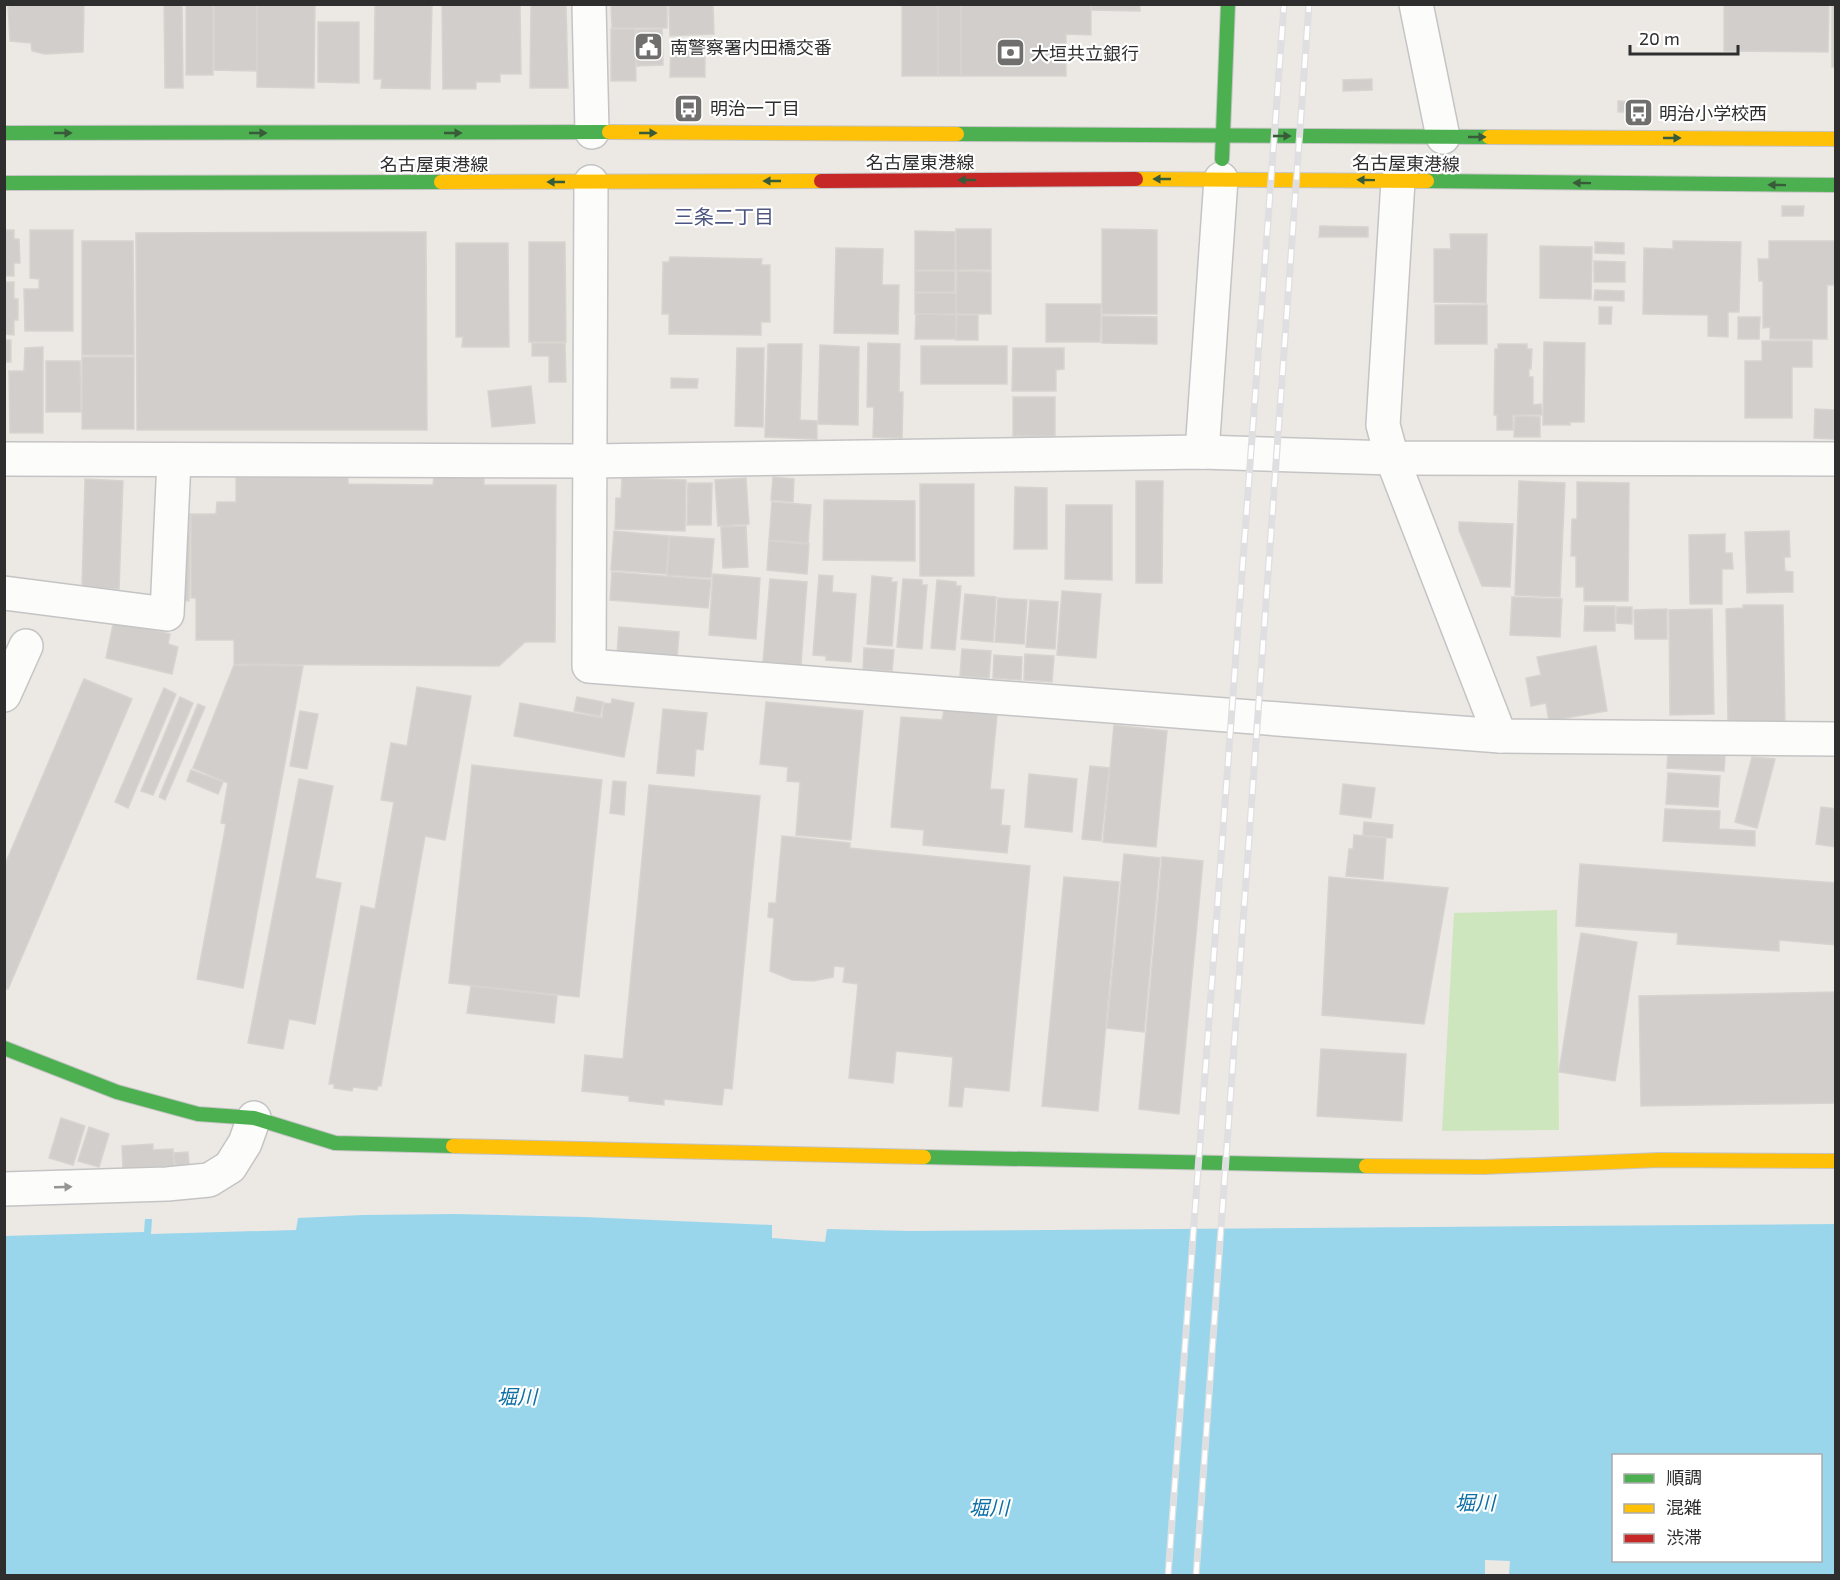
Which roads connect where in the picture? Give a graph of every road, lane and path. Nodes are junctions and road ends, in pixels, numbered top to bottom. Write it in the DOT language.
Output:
graph roads {
  1 [pos="589,4"];
  2 [pos="1228,4"];
  3 [pos="1416,4"];
  4 [pos="592,132"];
  5 [pos="4,133"];
  6 [pos="1223,136"];
  7 [pos="1443,137"];
  8 [pos="1836,139"];
  9 [pos="1221,178"];
  10 [pos="1398,181"];
  11 [pos="591,182"];
  12 [pos="4,183"];
  13 [pos="1836,185"];
  14 [pos="1202,452"];
  15 [pos="1392,458"];
  16 [pos="4,459"];
  17 [pos="1836,459"];
  18 [pos="174,460"];
  19 [pos="590,461"];
  20 [pos="4,593"];
  21 [pos="26,646"];
  22 [pos="4,695"];
  23 [pos="1500,736"];
  24 [pos="1836,739"];
  25 [pos="4,1048"];
  26 [pos="254,1118"];
  27 [pos="1836,1161"];
  28 [pos="4,1189"];
  1 -- 4 [label="street"];
  2 -- 6 [label="main road"];
  3 -- 7 [label="street"];
  5 -- 4 [label="main road, 名古屋東港線, one-way"];
  4 -- 6 [label="main road, 名古屋東港線, one-way"];
  6 -- 7 [label="main road, 名古屋東港線, one-way"];
  6 -- 9 [label="main road"];
  7 -- 8 [label="main road, 名古屋東港線, one-way"];
  10 -- 9 [label="main road, 名古屋東港線, one-way"];
  9 -- 11 [label="main road, 名古屋東港線, one-way"];
  9 -- 14 [label="street"];
  13 -- 10 [label="main road, 名古屋東港線, one-way"];
  10 -- 15 [label="street"];
  11 -- 12 [label="main road, 名古屋東港線, one-way"];
  11 -- 19 [label="street"];
  14 -- 15 [label="street"];
  14 -- 19 [label="street"];
  15 -- 17 [label="street"];
  15 -- 23 [label="street"];
  16 -- 18 [label="street"];
  18 -- 19 [label="street"];
  18 -- 20 [label="street"];
  19 -- 23 [label="street"];
  21 -- 22 [label="street"];
  23 -- 24 [label="street"];
  25 -- 26 [label="main road"];
  26 -- 27 [label="main road"];
  28 -- 26 [label="street, one-way"];
}
